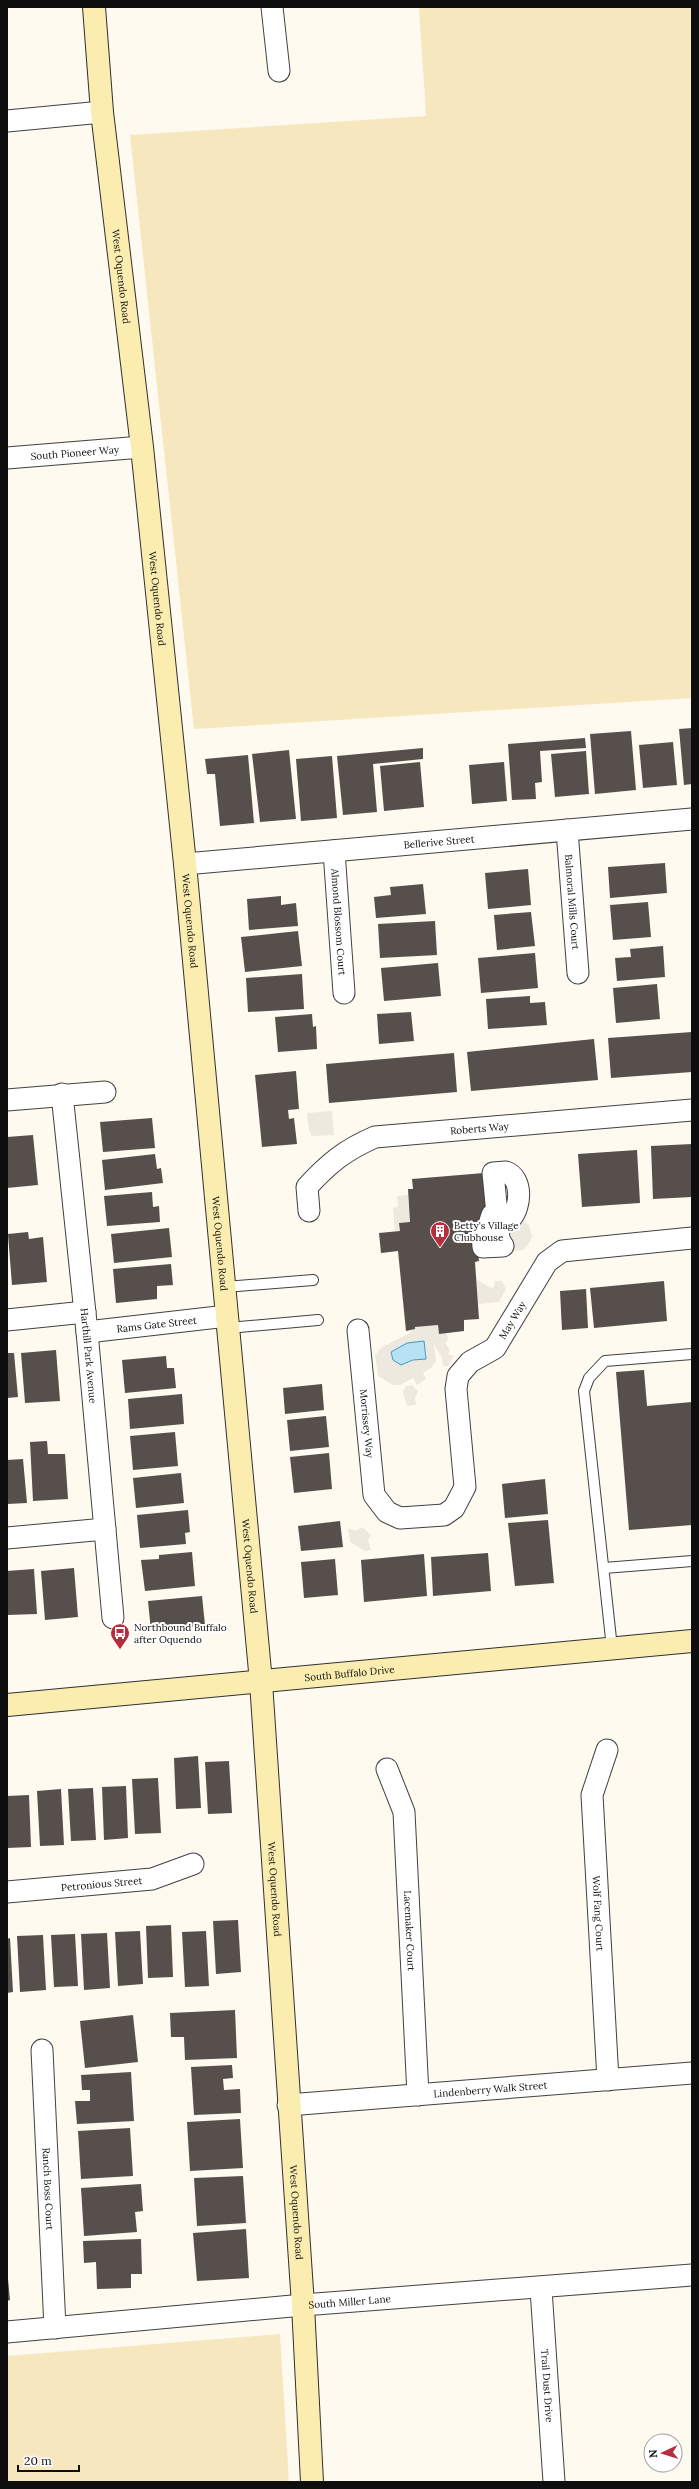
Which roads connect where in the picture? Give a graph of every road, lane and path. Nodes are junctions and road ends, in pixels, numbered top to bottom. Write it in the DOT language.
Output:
graph roads {
  1 [pos="94,7"];
  2 [pos="272,7"];
  3 [pos="279,71"];
  4 [pos="102,112"];
  5 [pos="7,121"];
  6 [pos="142,447"];
  7 [pos="7,458"];
  8 [pos="692,819"];
  9 [pos="567,830"];
  10 [pos="334,851"];
  11 [pos="185,864"];
  12 [pos="578,973"];
  13 [pos="344,993"];
  14 [pos="105,1092"];
  15 [pos="62,1094"];
  16 [pos="7,1100"];
  17 [pos="692,1110"];
  18 [pos="308,1211"];
  19 [pos="692,1238"];
  20 [pos="313,1280"];
  21 [pos="225,1287"];
  22 [pos="7,1320"];
  23 [pos="318,1320"];
  24 [pos="86,1322"];
  25 [pos="227,1322"];
  26 [pos="358,1330"];
  27 [pos="692,1354"];
  28 [pos="387,1512"];
  29 [pos="105,1529"];
  30 [pos="7,1538"];
  31 [pos="692,1561"];
  32 [pos="604,1568"];
  33 [pos="113,1618"];
  34 [pos="692,1641"];
  35 [pos="612,1648"];
  36 [pos="260,1682"];
  37 [pos="7,1705"];
  38 [pos="607,1750"];
  39 [pos="387,1769"];
  40 [pos="193,1864"];
  41 [pos="7,1892"];
  42 [pos="42,2050"];
  43 [pos="692,2073"];
  44 [pos="608,2080"];
  45 [pos="418,2095"];
  46 [pos="288,2105"];
  47 [pos="692,2275"];
  48 [pos="541,2289"];
  49 [pos="303,2305"];
  50 [pos="55,2328"];
  51 [pos="7,2332"];
  52 [pos="312,2482"];
  53 [pos="554,2482"];
  1 -- 4 [label="street, West Oquendo Road"];
  2 -- 3 [label="street"];
  4 -- 5 [label="street"];
  4 -- 6 [label="street, West Oquendo Road"];
  6 -- 7 [label="street, South Pioneer Way"];
  6 -- 11 [label="street, West Oquendo Road"];
  8 -- 9 [label="street, Bellerive Street"];
  9 -- 10 [label="street, Bellerive Street"];
  9 -- 12 [label="street, Balmoral Mills Court"];
  10 -- 11 [label="street, Bellerive Street"];
  10 -- 13 [label="street, Almond Blossom Court"];
  11 -- 21 [label="street, West Oquendo Road"];
  14 -- 15 [label="street"];
  15 -- 16 [label="street"];
  15 -- 24 [label="street, Harthill Park Avenue"];
  17 -- 18 [label="street, Roberts Way"];
  19 -- 28 [label="street, May Way"];
  20 -- 21 [label="lane"];
  21 -- 25 [label="street, West Oquendo Road"];
  22 -- 24 [label="street, Rams Gate Street"];
  23 -- 25 [label="lane"];
  24 -- 25 [label="street, Rams Gate Street"];
  24 -- 29 [label="street, Harthill Park Avenue"];
  25 -- 36 [label="street, West Oquendo Road"];
  26 -- 28 [label="street, Morrissey Way"];
  27 -- 32 [label="lane"];
  29 -- 30 [label="street"];
  29 -- 33 [label="street, Harthill Park Avenue"];
  31 -- 32 [label="lane"];
  32 -- 35 [label="lane"];
  34 -- 35 [label="street, South Buffalo Drive"];
  35 -- 36 [label="street, South Buffalo Drive"];
  36 -- 37 [label="street, South Buffalo Drive"];
  36 -- 46 [label="street, West Oquendo Road"];
  38 -- 44 [label="street, Wolf Fang Court"];
  39 -- 45 [label="street, Lacemaker Court"];
  40 -- 41 [label="street, Petronious Street"];
  42 -- 50 [label="street, Ranch Boss Court"];
  43 -- 44 [label="street, Lindenberry Walk Street"];
  44 -- 45 [label="street, Lindenberry Walk Street"];
  45 -- 46 [label="street, Lindenberry Walk Street"];
  46 -- 49 [label="street, West Oquendo Road"];
  47 -- 48 [label="street, South Miller Lane"];
  48 -- 49 [label="street, South Miller Lane"];
  48 -- 53 [label="street, Trail Dust Drive"];
  49 -- 50 [label="street, South Miller Lane"];
  49 -- 52 [label="street, West Oquendo Road"];
  50 -- 51 [label="street, South Miller Lane"];
}
